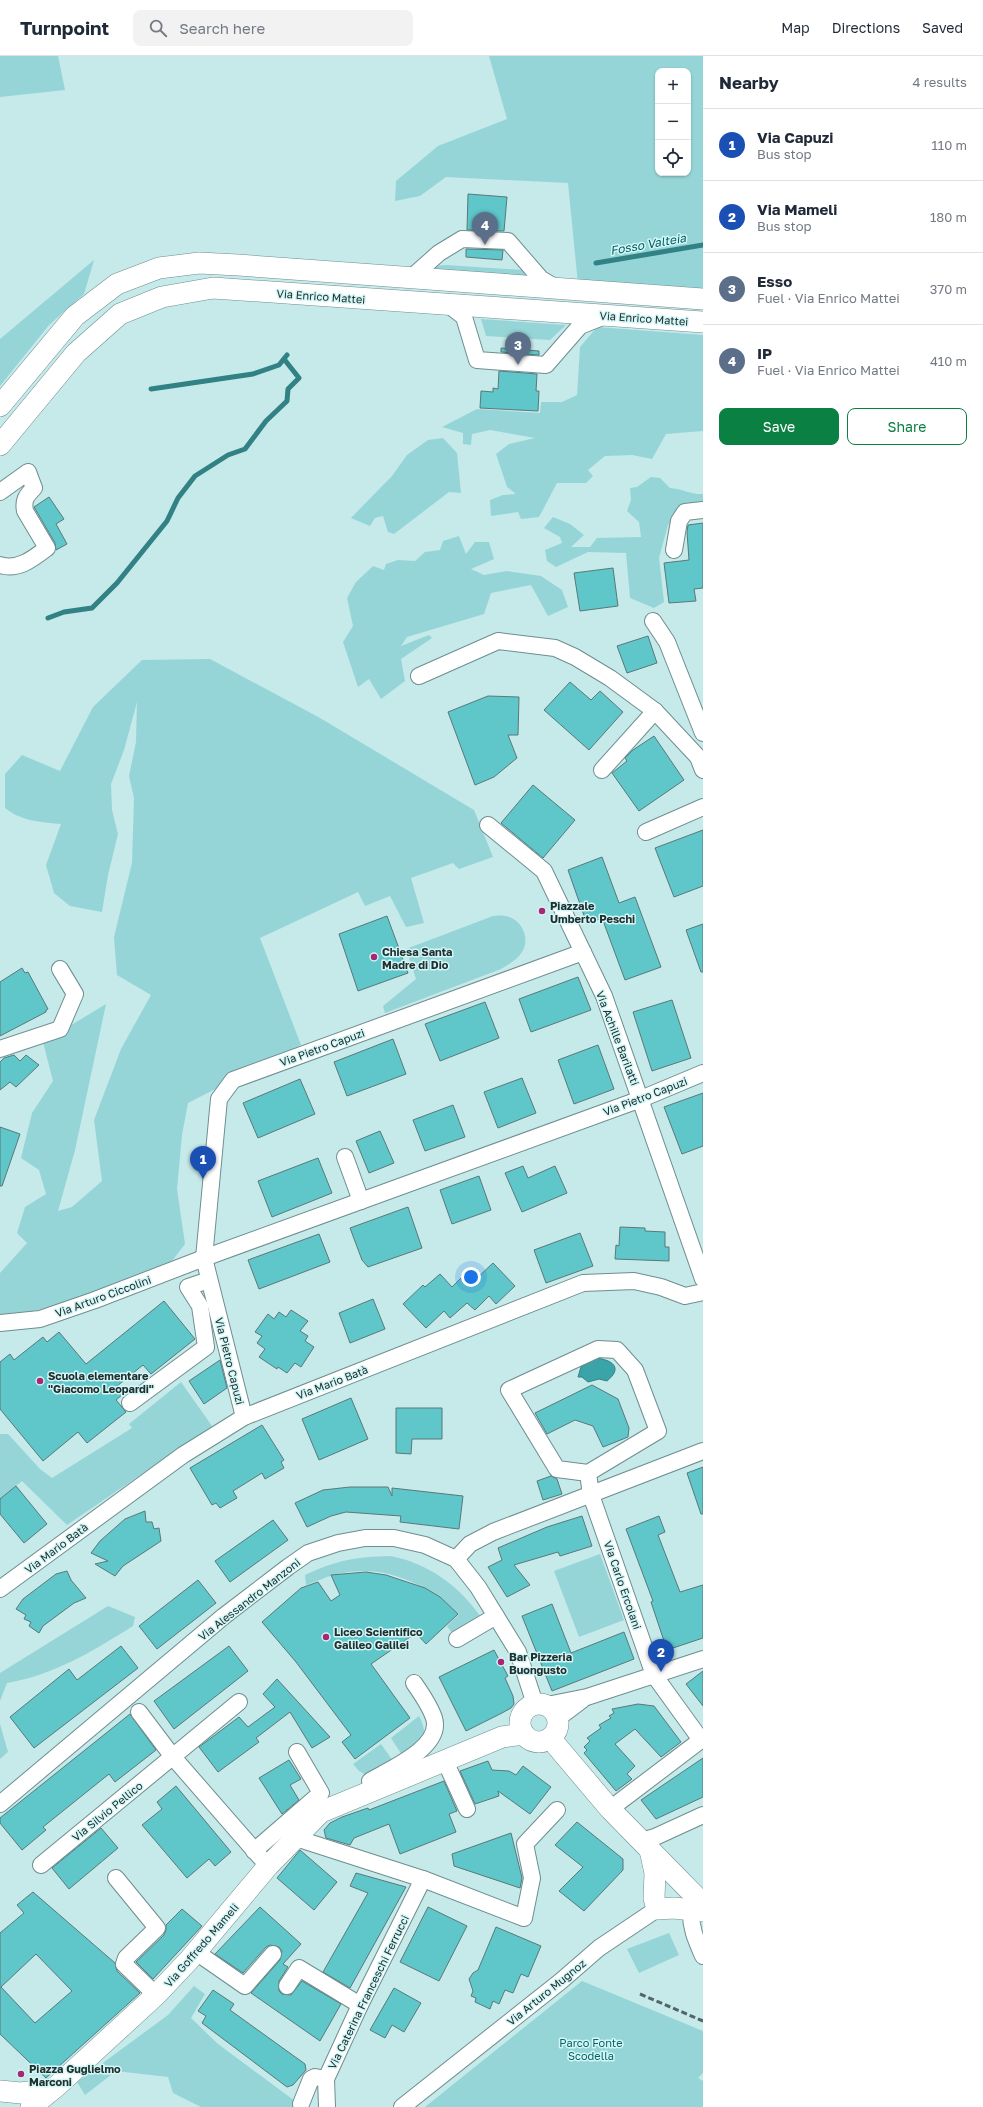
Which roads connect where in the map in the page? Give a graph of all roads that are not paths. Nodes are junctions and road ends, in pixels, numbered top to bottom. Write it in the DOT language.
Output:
graph roads {
  1 [pos="412,277"];
  2 [pos="558,289"];
  3 [pos="703,299"];
  4 [pos="450,306"];
  5 [pos="606,316"];
  6 [pos="703,322"];
  7 [pos="0,406"];
  8 [pos="0,445"];
  9 [pos="0,492"];
  10 [pos="703,510"];
  11 [pos="674,550"];
  12 [pos="0,565"];
  13 [pos="653,620"];
  14 [pos="419,676"];
  15 [pos="655,711"];
  16 [pos="703,733"];
  17 [pos="701,760"];
  18 [pos="602,770"];
  19 [pos="703,807"];
  20 [pos="488,825"];
  21 [pos="646,832"];
  22 [pos="583,952"];
  23 [pos="60,969"];
  24 [pos="0,1049"];
  25 [pos="703,1073"];
  26 [pos="641,1099"];
  27 [pos="345,1157"];
  28 [pos="361,1201"];
  29 [pos="204,1258"];
  30 [pos="703,1279"];
  31 [pos="209,1280"];
  32 [pos="703,1292"];
  33 [pos="0,1323"];
  34 [pos="130,1403"];
  35 [pos="244,1417"];
  36 [pos="703,1451"];
  37 [pos="588,1473"];
  38 [pos="591,1495"];
  39 [pos="456,1560"];
  40 [pos="0,1589"];
  41 [pos="496,1616"];
  42 [pos="457,1639"];
  43 [pos="703,1659"];
  44 [pos="654,1675"];
  45 [pos="414,1683"];
  46 [pos="239,1702"];
  47 [pos="139,1712"];
  48 [pos="537,1716"];
  49 [pos="298,1752"];
  50 [pos="173,1757"];
  51 [pos="445,1761"];
  52 [pos="374,1790"];
  53 [pos="0,1804"];
  54 [pos="467,1810"];
  55 [pos="557,1810"];
  56 [pos="610,1810"];
  57 [pos="703,1814"];
  58 [pos="296,1836"];
  59 [pos="646,1845"];
  60 [pos="254,1851"];
  61 [pos="41,1865"];
  62 [pos="268,1866"];
  63 [pos="116,1878"];
  64 [pos="423,1879"];
  65 [pos="699,1908"];
  66 [pos="657,1910"];
  67 [pos="196,1952"];
  68 [pos="273,1954"];
  69 [pos="703,1956"];
  70 [pos="287,1986"];
  71 [pos="156,1995"];
  72 [pos="360,2005"];
  73 [pos="326,2079"];
  74 [pos="53,2090"];
  75 [pos="0,2091"];
  76 [pos="302,2104"];
  77 [pos="31,2107"];
  78 [pos="327,2107"];
  79 [pos="402,2107"];
  1 -- 2 [label="main road, Via Enrico Mattei"];
  1 -- 2 [label="street"];
  1 -- 7 [label="main road, Via Enrico Mattei"];
  2 -- 3 [label="main road, Via Enrico Mattei"];
  4 -- 5 [label="main road, Via Enrico Mattei"];
  4 -- 5 [label="street"];
  4 -- 8 [label="main road, Via Enrico Mattei"];
  5 -- 6 [label="main road, Via Enrico Mattei"];
  9 -- 12 [label="street"];
  10 -- 11 [label="street"];
  13 -- 16 [label="street"];
  14 -- 15 [label="street"];
  15 -- 17 [label="street"];
  15 -- 18 [label="street"];
  19 -- 21 [label="street"];
  20 -- 22 [label="street, Via Achille Barilatti"];
  22 -- 26 [label="street, Via Achille Barilatti"];
  22 -- 29 [label="street, Via Pietro Capuzi"];
  23 -- 24 [label="street"];
  25 -- 26 [label="street, Via Pietro Capuzi"];
  26 -- 28 [label="street, Via Pietro Capuzi"];
  26 -- 30 [label="street, Via Achille Barilatti"];
  27 -- 28 [label="street"];
  28 -- 29 [label="street, Via Pietro Capuzi"];
  29 -- 31 [label="street, Via Pietro Capuzi"];
  29 -- 33 [label="street, Via Arturo Ciccolini"];
  31 -- 34 [label="street"];
  31 -- 35 [label="street, Via Pietro Capuzi"];
  32 -- 35 [label="street, Via Mario Batà"];
  35 -- 40 [label="street, Via Mario Batà"];
  36 -- 38 [label="street"];
  37 -- 37 [label="street"];
  37 -- 38 [label="street, Via Carlo Ercolani"];
  38 -- 39 [label="street"];
  38 -- 44 [label="street, Via Carlo Ercolani"];
  39 -- 41 [label="street, Via Alessandro Manzoni"];
  39 -- 53 [label="street, Via Alessandro Manzoni"];
  41 -- 42 [label="street"];
  41 -- 48 [label="street, Via Alessandro Manzoni"];
  43 -- 44 [label="street, Via Goffredo Mameli"];
  44 -- 48 [label="street, Via Goffredo Mameli"];
  44 -- 56 [label="street, Via Carlo Ercolani"];
  45 -- 52 [label="street"];
  46 -- 50 [label="street, Via Silvio Pellico"];
  47 -- 50 [label="street"];
  48 -- 51 [label="main road, Via Goffredo Mameli"];
  48 -- 56 [label="main road"];
  49 -- 60 [label="street"];
  50 -- 60 [label="street"];
  50 -- 61 [label="street, Via Silvio Pellico"];
  51 -- 52 [label="main road, Via Goffredo Mameli"];
  51 -- 54 [label="street"];
  52 -- 58 [label="main road, Via Goffredo Mameli"];
  55 -- 64 [label="street"];
  56 -- 59 [label="main road"];
  57 -- 59 [label="street"];
  58 -- 62 [label="main road, Via Goffredo Mameli"];
  58 -- 64 [label="street"];
  59 -- 65 [label="main road"];
  59 -- 66 [label="main road"];
  60 -- 62 [label="street"];
  62 -- 67 [label="main road, Via Goffredo Mameli"];
  63 -- 71 [label="street"];
  64 -- 72 [label="street, Via Caterina Franceschi Ferrucci"];
  65 -- 66 [label="main road, Via Arturo Mugnoz"];
  65 -- 69 [label="street"];
  66 -- 79 [label="street, Via Arturo Mugnoz"];
  67 -- 68 [label="street"];
  67 -- 71 [label="main road, Via Goffredo Mameli"];
  70 -- 72 [label="street"];
  71 -- 74 [label="main road, Via Goffredo Mameli"];
  72 -- 73 [label="street, Via Caterina Franceschi Ferrucci"];
  73 -- 76 [label="street"];
  73 -- 78 [label="street, Via Caterina Franceschi Ferrucci"];
  74 -- 75 [label="main road"];
  74 -- 77 [label="main road, Via Goffredo Mameli"];
}
